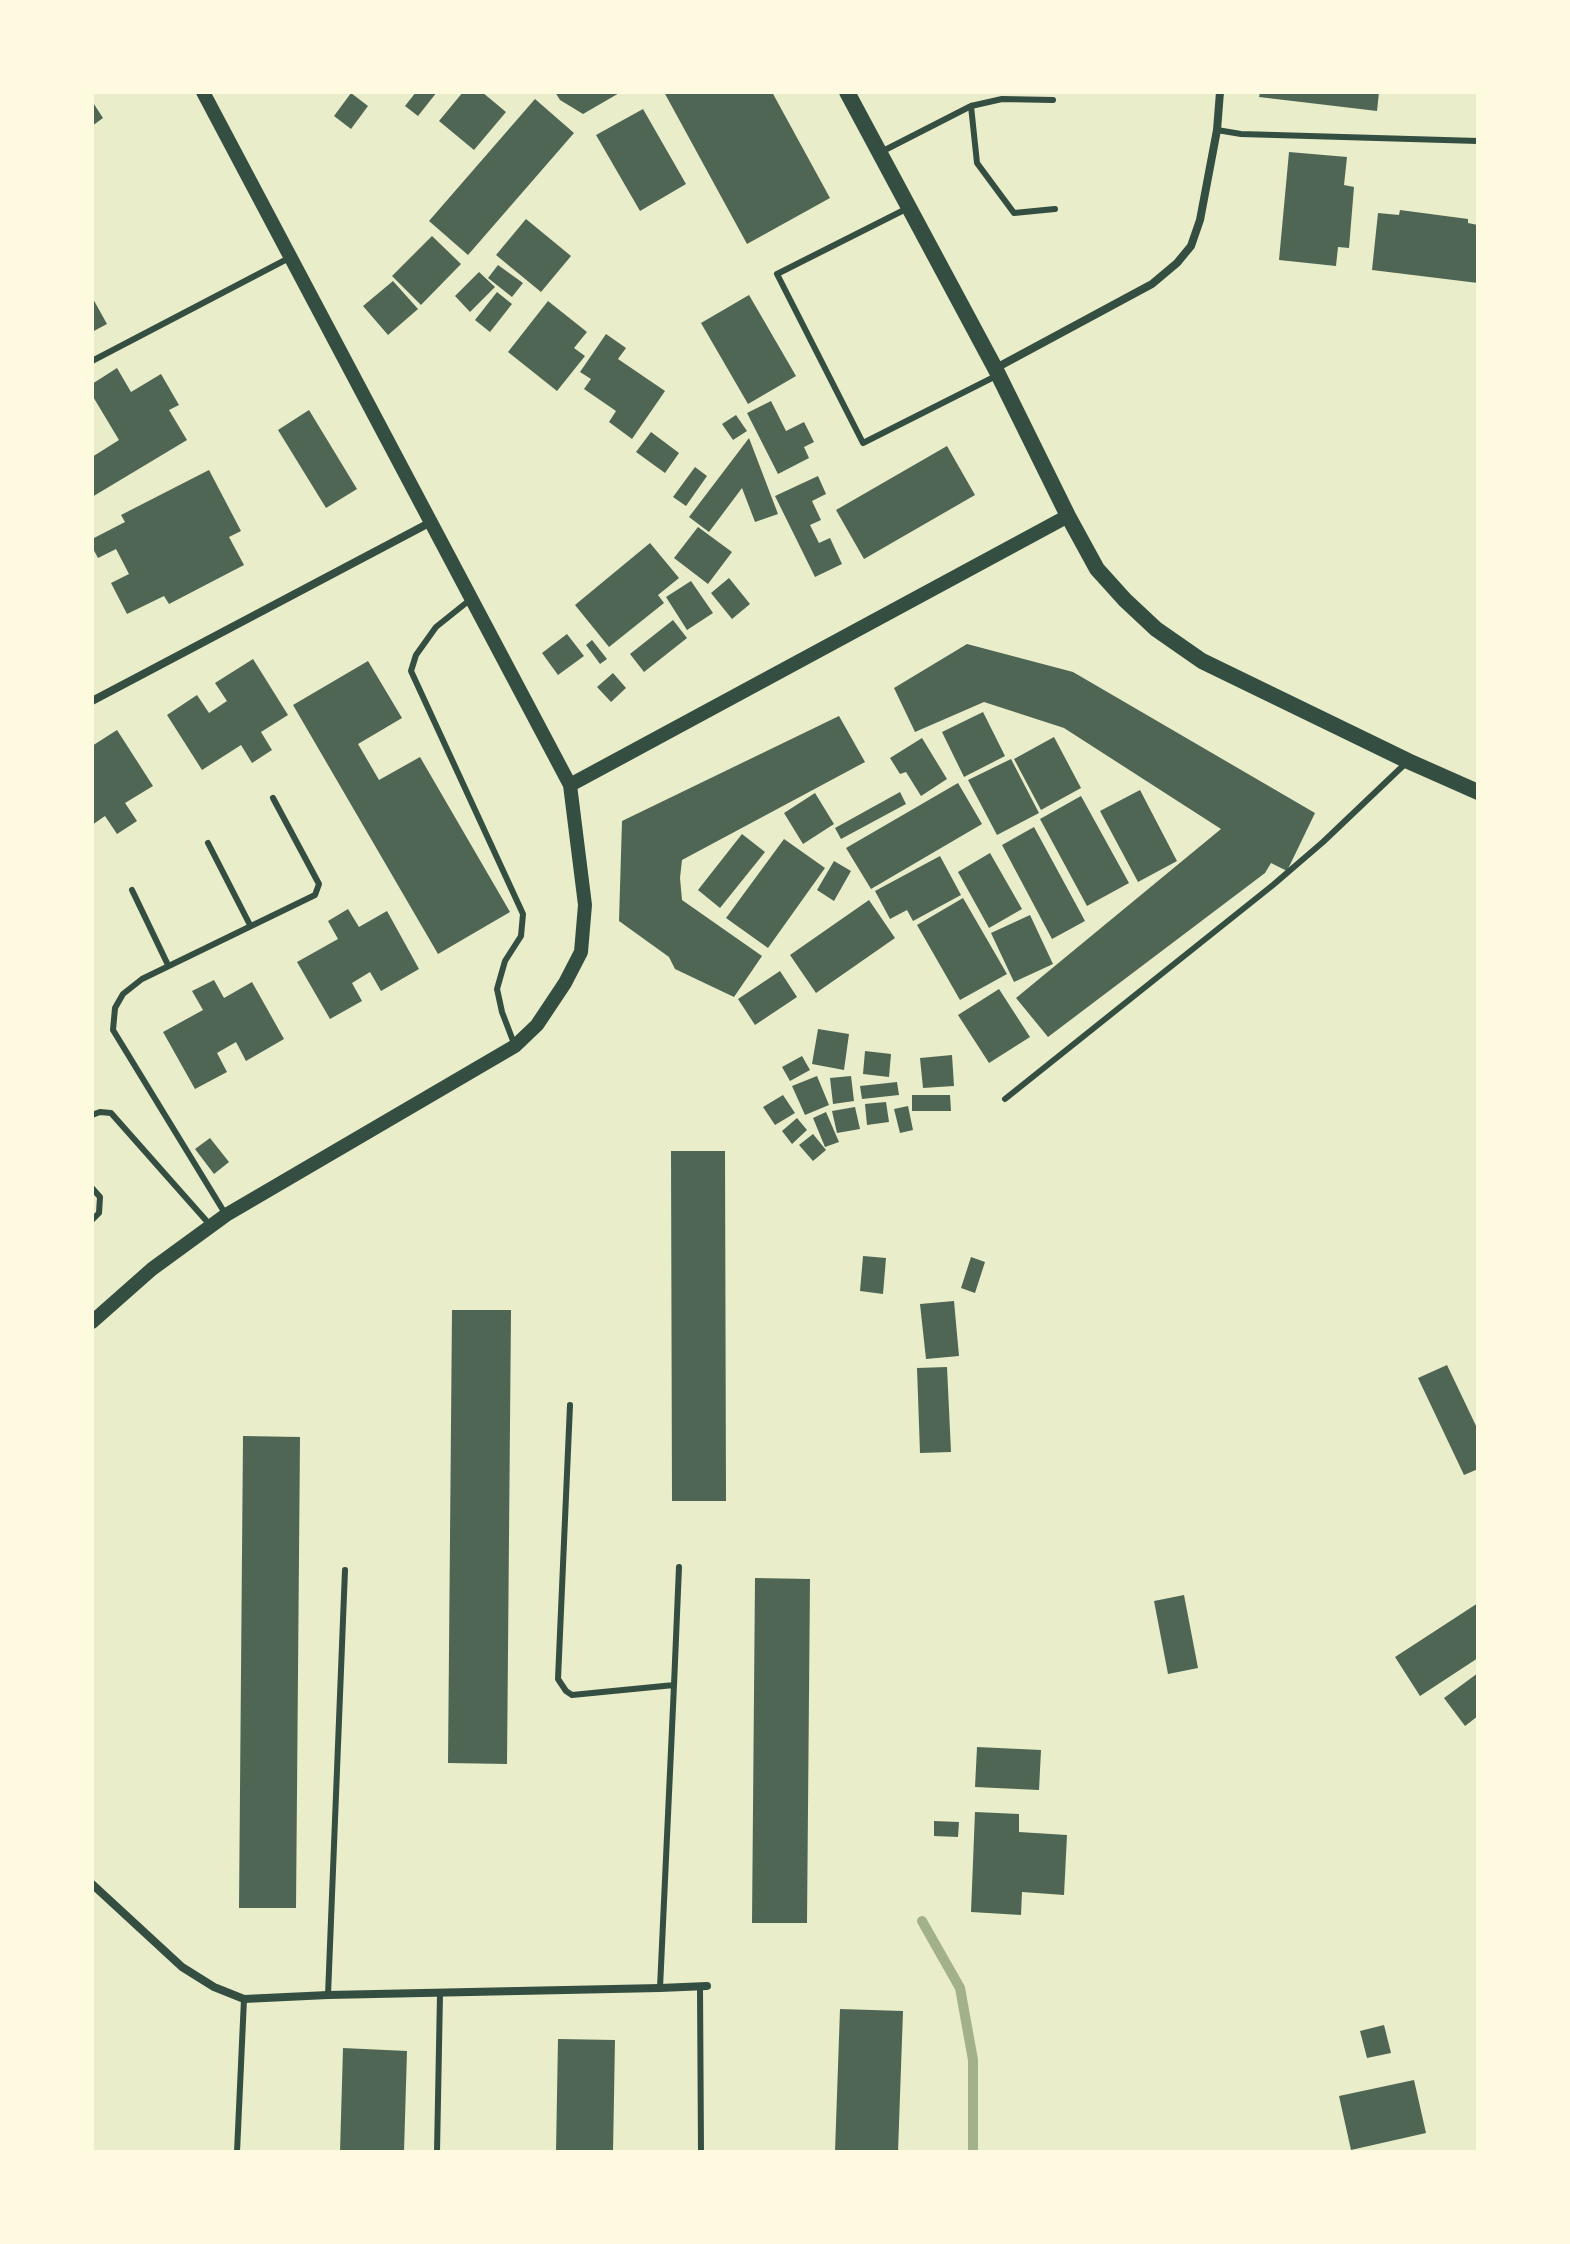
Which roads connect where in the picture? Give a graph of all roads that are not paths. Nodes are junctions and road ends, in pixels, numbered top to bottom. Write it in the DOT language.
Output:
graph roads {
  1 [pos="203,92"];
  2 [pos="847,92"];
  3 [pos="1220,92"];
  4 [pos="1053,100"];
  5 [pos="971,106"];
  6 [pos="1217,130"];
  7 [pos="1478,141"];
  8 [pos="878,153"];
  9 [pos="908,208"];
  10 [pos="1055,209"];
  11 [pos="291,257"];
  12 [pos="92,361"];
  13 [pos="996,372"];
  14 [pos="1068,516"];
  15 [pos="431,522"];
  16 [pos="471,599"];
  17 [pos="92,701"];
  18 [pos="1408,761"];
  19 [pos="570,785"];
  20 [pos="1478,792"];
  21 [pos="273,798"];
  22 [pos="208,843"];
  23 [pos="132,890"];
  24 [pos="250,925"];
  25 [pos="168,965"];
  26 [pos="515,1046"];
  27 [pos="1005,1099"];
  28 [pos="92,1115"];
  29 [pos="92,1188"];
  30 [pos="226,1215"];
  31 [pos="92,1220"];
  32 [pos="211,1226"];
  33 [pos="92,1322"];
  34 [pos="570,1405"];
  35 [pos="679,1567"];
  36 [pos="345,1570"];
  37 [pos="674,1685"];
  38 [pos="92,1885"];
  39 [pos="704,1986"];
  40 [pos="660,1988"];
  41 [pos="440,1994"];
  42 [pos="328,1995"];
  43 [pos="244,1999"];
  44 [pos="237,2152"];
  45 [pos="437,2152"];
  46 [pos="701,2152"];
  1 -- 11 [label="street"];
  2 -- 8 [label="main road"];
  3 -- 6 [label="street"];
  4 -- 5 [label="lane"];
  5 -- 8 [label="lane"];
  5 -- 10 [label="lane"];
  6 -- 7 [label="lane"];
  6 -- 13 [label="street"];
  8 -- 9 [label="main road"];
  9 -- 13 [label="main road"];
  9 -- 13 [label="lane"];
  11 -- 12 [label="lane"];
  11 -- 15 [label="street"];
  13 -- 14 [label="main road"];
  14 -- 18 [label="main road"];
  14 -- 19 [label="street"];
  15 -- 16 [label="street"];
  15 -- 17 [label="street"];
  16 -- 19 [label="street"];
  16 -- 26 [label="lane"];
  18 -- 20 [label="main road"];
  18 -- 27 [label="lane"];
  19 -- 26 [label="street"];
  21 -- 24 [label="lane"];
  22 -- 24 [label="lane"];
  23 -- 25 [label="lane"];
  24 -- 25 [label="lane"];
  25 -- 30 [label="lane"];
  26 -- 30 [label="street"];
  28 -- 32 [label="lane"];
  29 -- 31 [label="lane"];
  30 -- 32 [label="street"];
  32 -- 33 [label="street"];
  34 -- 37 [label="lane"];
  35 -- 37 [label="lane"];
  36 -- 42 [label="lane"];
  37 -- 40 [label="lane"];
  38 -- 43 [label="street"];
  39 -- 40 [label="street"];
  39 -- 46 [label="lane"];
  40 -- 41 [label="street"];
  41 -- 42 [label="street"];
  41 -- 45 [label="lane"];
  42 -- 43 [label="street"];
  43 -- 44 [label="lane"];
}
